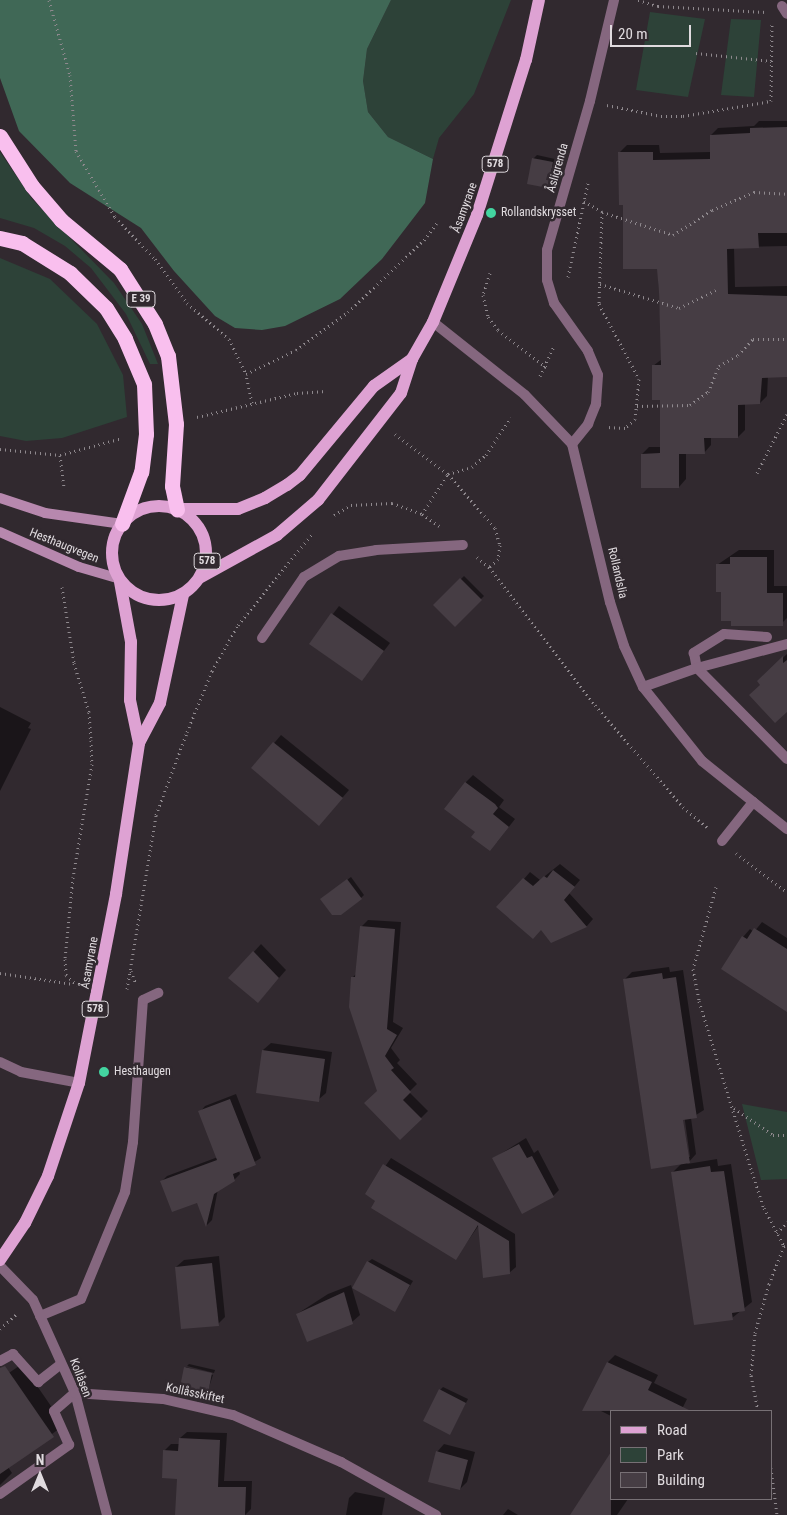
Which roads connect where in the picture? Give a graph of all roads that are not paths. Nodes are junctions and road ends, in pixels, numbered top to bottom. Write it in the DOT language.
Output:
graph roads {
  1 [pos="539,0"];
  2 [pos="614,0"];
  3 [pos="0,136"];
  4 [pos="0,238"];
  5 [pos="433,322"];
  6 [pos="412,360"];
  7 [pos="572,444"];
  8 [pos="0,498"];
  9 [pos="177,509"];
  10 [pos="122,524"];
  11 [pos="0,532"];
  12 [pos="463,546"];
  13 [pos="201,577"];
  14 [pos="120,579"];
  15 [pos="183,595"];
  16 [pos="766,637"];
  17 [pos="262,638"];
  18 [pos="787,644"];
  19 [pos="697,668"];
  20 [pos="643,687"];
  21 [pos="139,743"];
  22 [pos="787,759"];
  23 [pos="753,802"];
  24 [pos="787,829"];
  25 [pos="722,841"];
  26 [pos="158,993"];
  27 [pos="0,1062"];
  28 [pos="78,1082"];
  29 [pos="0,1260"];
  30 [pos="0,1266"];
  31 [pos="40,1316"];
  32 [pos="0,1361"];
  33 [pos="62,1364"];
  34 [pos="74,1394"];
  35 [pos="0,1494"];
  36 [pos="107,1515"];
  37 [pos="436,1515"];
  1 -- 5 [label="main road, Åsamyrane / 578"];
  2 -- 7 [label="street, Åsligrenda"];
  3 -- 9 [label="highway, E 39"];
  4 -- 10 [label="highway, E 39"];
  5 -- 6 [label="main road, Åsamyrane / 578"];
  5 -- 7 [label="street"];
  6 -- 9 [label="main road, Åsamyrane / 578"];
  6 -- 13 [label="main road, Åsamyrane / 578"];
  7 -- 20 [label="street, Rollandslia"];
  8 -- 10 [label="main road, Hesthaugvegen"];
  9 -- 10 [label="main road, 578"];
  9 -- 13 [label="main road, 578"];
  10 -- 14 [label="main road, 578"];
  11 -- 14 [label="main road, Hesthaugvegen"];
  12 -- 17 [label="street"];
  13 -- 15 [label="main road, 578"];
  14 -- 15 [label="main road"];
  14 -- 21 [label="main road, Åsamyrane / 578"];
  15 -- 21 [label="main road, Åsamyrane / 578"];
  16 -- 19 [label="street"];
  18 -- 19 [label="street"];
  19 -- 20 [label="street"];
  19 -- 22 [label="street"];
  20 -- 23 [label="street, Rollandslia"];
  21 -- 28 [label="main road, Åsamyrane / 578"];
  23 -- 24 [label="street, Rollandslia"];
  23 -- 25 [label="street"];
  26 -- 31 [label="street"];
  27 -- 28 [label="street"];
  28 -- 29 [label="main road, Åsamyrane / 578"];
  30 -- 31 [label="street, Kollåsen"];
  31 -- 33 [label="street, Kollåsen"];
  32 -- 33 [label="street"];
  33 -- 34 [label="street, Kollåsen"];
  34 -- 35 [label="street"];
  34 -- 36 [label="street, Kollåsen"];
  34 -- 37 [label="street, Kollåsskiftet"];
}
